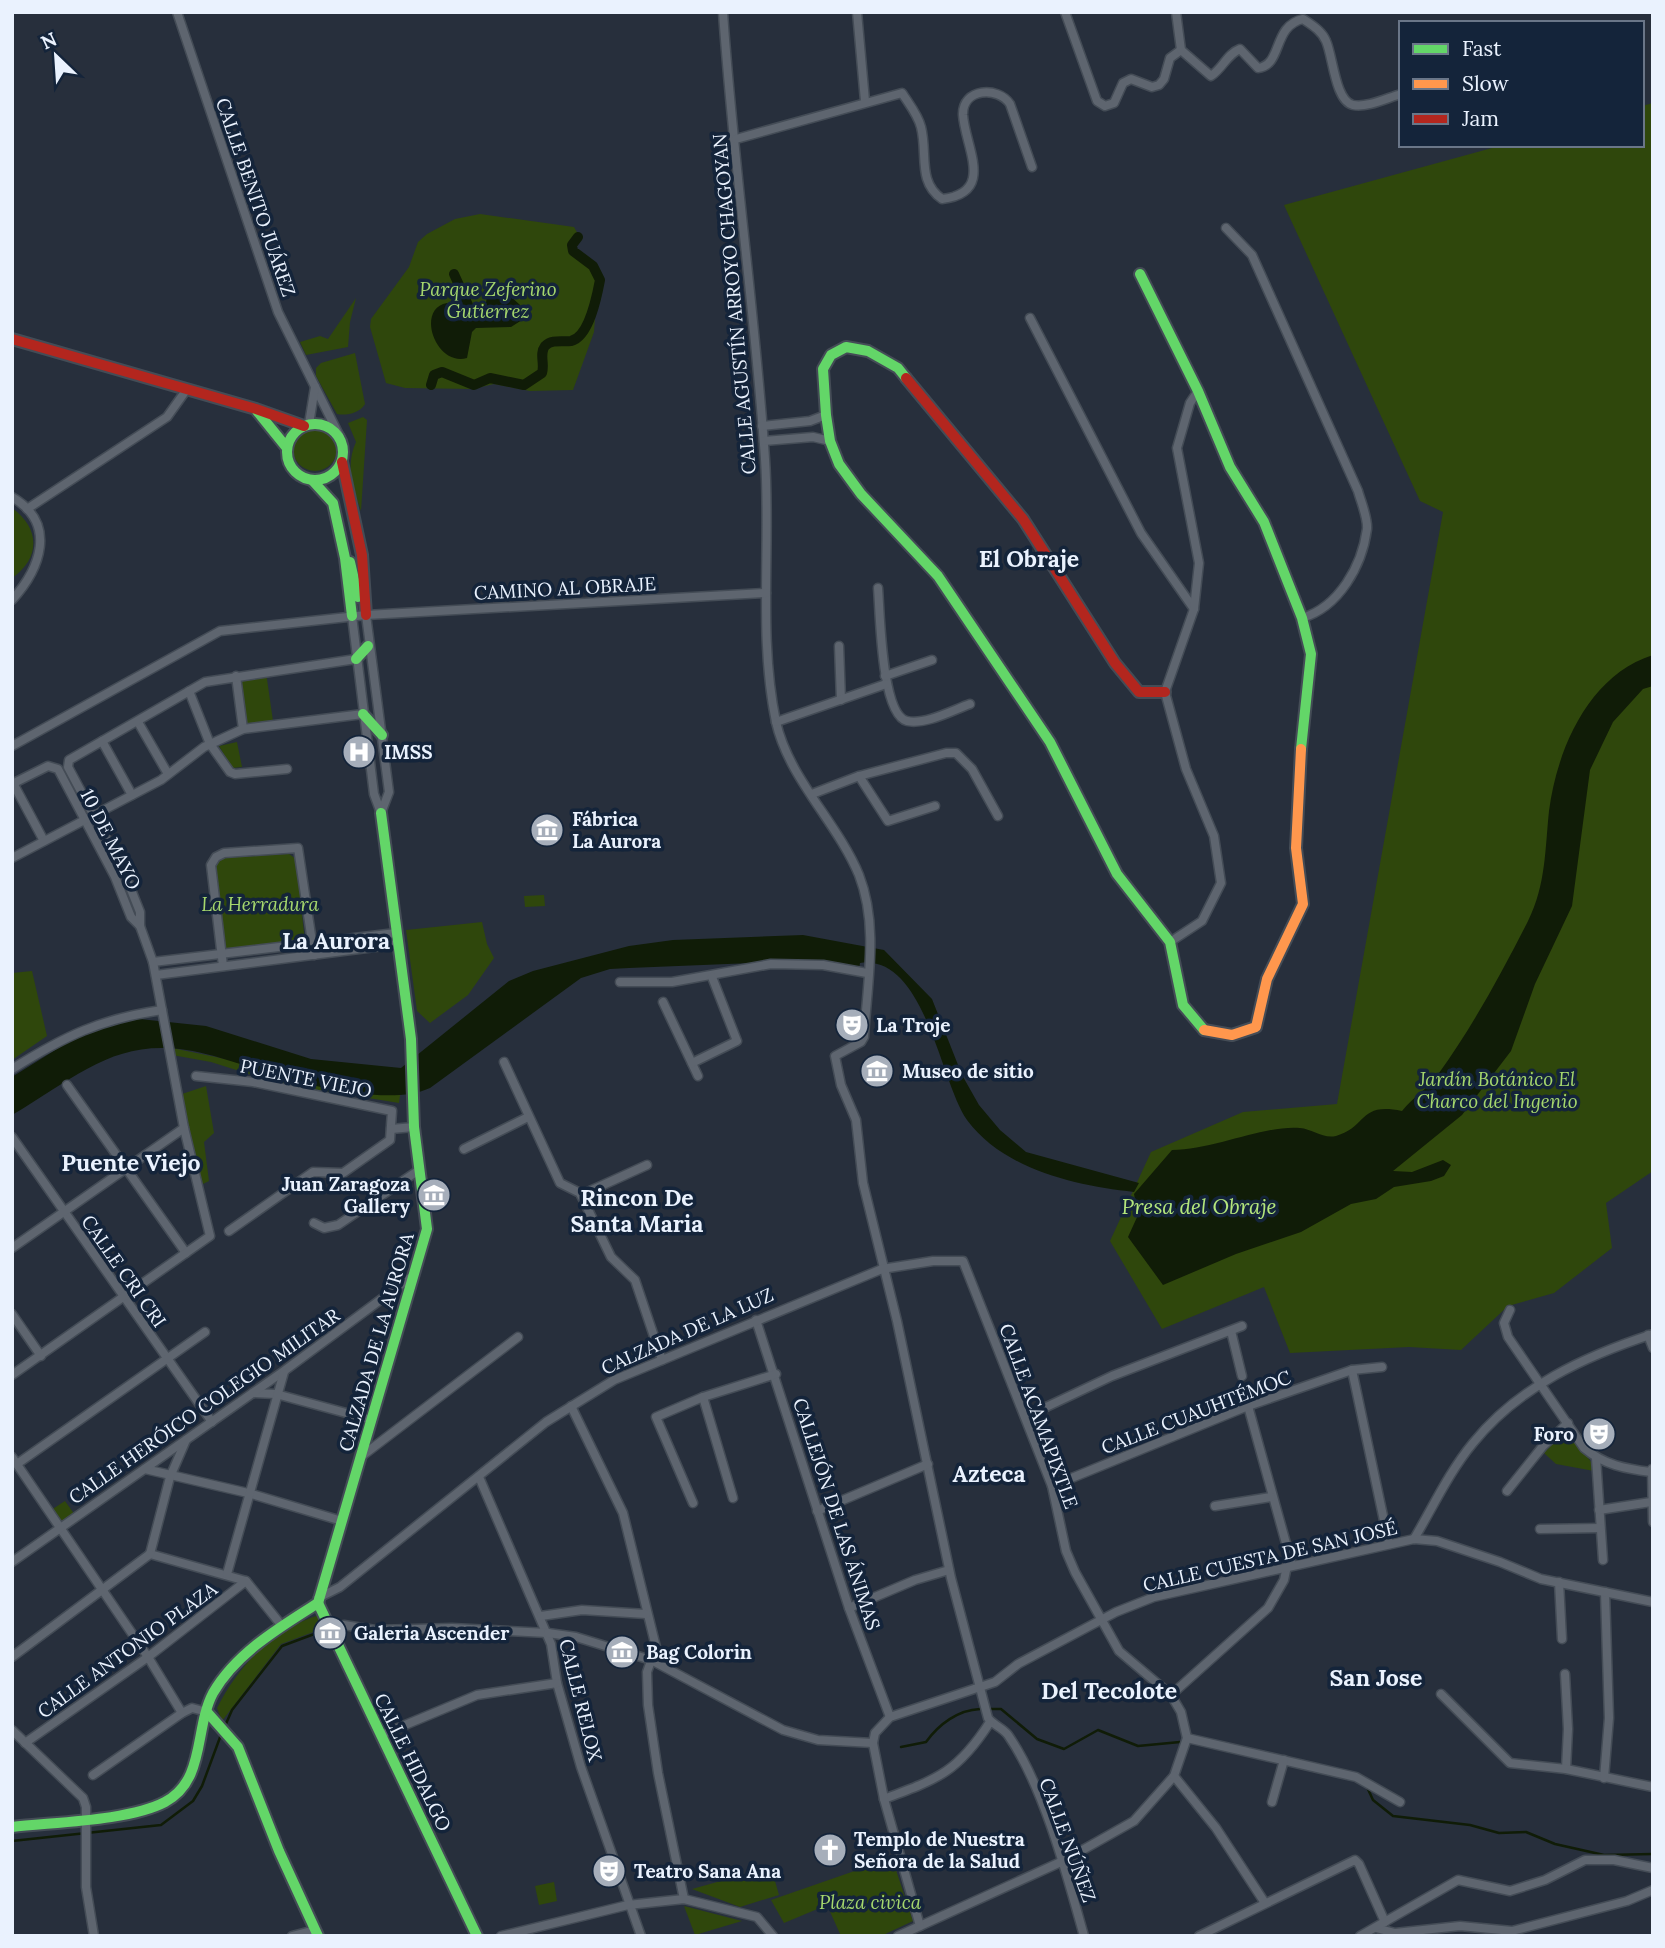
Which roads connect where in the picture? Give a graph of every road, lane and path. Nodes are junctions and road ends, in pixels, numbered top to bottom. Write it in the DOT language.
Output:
graph roads {
  1 [pos="177,12"];
  2 [pos="723,12"];
  3 [pos="857,12"];
  4 [pos="1065,12"];
  5 [pos="1176,12"];
  6 [pos="1181,50"];
  7 [pos="1399,95"];
  8 [pos="865,101"];
  9 [pos="736,139"];
  10 [pos="1032,167"];
  11 [pos="1226,228"];
  12 [pos="1140,274"];
  13 [pos="1030,318"];
  14 [pos="12,339"];
  15 [pos="316,387"];
  16 [pos="187,388"];
  17 [pos="1198,391"];
  18 [pos="256,409"];
  19 [pos="826,415"];
  20 [pos="307,425"];
  21 [pos="762,426"];
  22 [pos="340,437"];
  23 [pos="764,441"];
  24 [pos="830,441"];
  25 [pos="287,448"];
  26 [pos="342,462"];
  27 [pos="312,480"];
  28 [pos="12,497"];
  29 [pos="27,509"];
  30 [pos="345,558"];
  31 [pos="878,588"];
  32 [pos="766,593"];
  33 [pos="12,600"];
  34 [pos="1194,609"];
  35 [pos="366,615"];
  36 [pos="352,616"];
  37 [pos="1302,618"];
  38 [pos="368,646"];
  39 [pos="839,646"];
  40 [pos="356,659"];
  41 [pos="932,660"];
  42 [pos="236,676"];
  43 [pos="886,680"];
  44 [pos="188,691"];
  45 [pos="1166,692"];
  46 [pos="841,700"];
  47 [pos="970,704"];
  48 [pos="363,714"];
  49 [pos="138,722"];
  50 [pos="776,722"];
  51 [pos="243,729"];
  52 [pos="382,735"];
  53 [pos="102,741"];
  54 [pos="209,744"];
  55 [pos="12,746"];
  56 [pos="287,769"];
  57 [pos="168,774"];
  58 [pos="859,776"];
  59 [pos="13,784"];
  60 [pos="812,794"];
  61 [pos="132,795"];
  62 [pos="935,806"];
  63 [pos="381,813"];
  64 [pos="94,815"];
  65 [pos="998,816"];
  66 [pos="85,820"];
  67 [pos="44,841"];
  68 [pos="12,858"];
  69 [pos="128,881"];
  70 [pos="118,885"];
  71 [pos="140,926"];
  72 [pos="397,939"];
  73 [pos="1170,942"];
  74 [pos="312,943"];
  75 [pos="220,954"];
  76 [pos="314,955"];
  77 [pos="153,962"];
  78 [pos="223,966"];
  79 [pos="868,971"];
  80 [pos="156,975"];
  81 [pos="712,977"];
  82 [pos="620,982"];
  83 [pos="663,1002"];
  84 [pos="162,1010"];
  85 [pos="835,1056"];
  86 [pos="503,1062"];
  87 [pos="692,1063"];
  88 [pos="12,1069"];
  89 [pos="196,1076"];
  90 [pos="698,1076"];
  91 [pos="67,1085"];
  92 [pos="528,1117"];
  93 [pos="414,1127"];
  94 [pos="184,1128"];
  95 [pos="391,1129"];
  96 [pos="12,1137"];
  97 [pos="464,1149"];
  98 [pos="647,1165"];
  99 [pos="126,1168"];
  100 [pos="419,1170"];
  101 [pos="581,1195"];
  102 [pos="63,1212"];
  103 [pos="314,1223"];
  104 [pos="229,1230"];
  105 [pos="12,1248"];
  106 [pos="186,1253"];
  107 [pos="963,1261"];
  108 [pos="882,1269"];
  109 [pos="414,1275"];
  110 [pos="123,1298"];
  111 [pos="1510,1310"];
  112 [pos="12,1314"];
  113 [pos="756,1320"];
  114 [pos="1242,1326"];
  115 [pos="1231,1331"];
  116 [pos="205,1332"];
  117 [pos="1651,1335"];
  118 [pos="519,1337"];
  119 [pos="1653,1348"];
  120 [pos="41,1356"];
  121 [pos="166,1360"];
  122 [pos="662,1360"];
  123 [pos="1382,1367"];
  124 [pos="1353,1370"];
  125 [pos="284,1371"];
  126 [pos="776,1374"];
  127 [pos="12,1375"];
  128 [pos="1242,1376"];
  129 [pos="1542,1383"];
  130 [pos="253,1393"];
  131 [pos="276,1394"];
  132 [pos="703,1397"];
  133 [pos="571,1406"];
  134 [pos="1248,1406"];
  135 [pos="1025,1417"];
  136 [pos="372,1420"];
  137 [pos="212,1422"];
  138 [pos="1568,1423"];
  139 [pos="187,1439"];
  140 [pos="362,1456"];
  141 [pos="1596,1458"];
  142 [pos="15,1461"];
  143 [pos="928,1464"];
  144 [pos="145,1469"];
  145 [pos="1652,1470"];
  146 [pos="170,1477"];
  147 [pos="479,1477"];
  148 [pos="1052,1486"];
  149 [pos="1507,1491"];
  150 [pos="248,1493"];
  151 [pos="733,1497"];
  152 [pos="1271,1497"];
  153 [pos="1651,1502"];
  154 [pos="693,1503"];
  155 [pos="1215,1506"];
  156 [pos="1598,1510"];
  157 [pos="817,1511"];
  158 [pos="342,1521"];
  159 [pos="1653,1522"];
  160 [pos="61,1527"];
  161 [pos="1600,1528"];
  162 [pos="1540,1529"];
  163 [pos="1414,1539"];
  164 [pos="1389,1544"];
  165 [pos="149,1554"];
  166 [pos="1603,1560"];
  167 [pos="12,1562"];
  168 [pos="1289,1565"];
  169 [pos="949,1570"];
  170 [pos="227,1574"];
  171 [pos="246,1581"];
  172 [pos="1559,1582"];
  173 [pos="102,1589"];
  174 [pos="1605,1592"];
  175 [pos="318,1601"];
  176 [pos="1653,1602"];
  177 [pos="849,1608"];
  178 [pos="646,1614"];
  179 [pos="541,1616"];
  180 [pos="1099,1619"];
  181 [pos="344,1625"];
  182 [pos="282,1626"];
  183 [pos="548,1633"];
  184 [pos="1562,1639"];
  185 [pos="12,1657"];
  186 [pos="148,1657"];
  187 [pos="651,1660"];
  188 [pos="1565,1674"];
  189 [pos="557,1683"];
  190 [pos="980,1686"];
  191 [pos="1171,1695"];
  192 [pos="1441,1695"];
  193 [pos="207,1712"];
  194 [pos="182,1713"];
  195 [pos="890,1717"];
  196 [pos="990,1722"];
  197 [pos="12,1730"];
  198 [pos="381,1735"];
  199 [pos="1186,1738"];
  200 [pos="25,1743"];
  201 [pos="873,1743"];
  202 [pos="1284,1760"];
  203 [pos="1566,1769"];
  204 [pos="93,1775"];
  205 [pos="1174,1776"];
  206 [pos="1604,1778"];
  207 [pos="1653,1787"];
  208 [pos="884,1799"];
  209 [pos="1272,1802"];
  210 [pos="1401,1802"];
  211 [pos="85,1823"];
  212 [pos="12,1827"];
  213 [pos="1063,1861"];
  214 [pos="1653,1868"];
  215 [pos="1653,1890"];
  216 [pos="684,1899"];
  217 [pos="1265,1903"];
  218 [pos="628,1905"];
  219 [pos="1385,1922"];
  220 [pos="920,1926"];
  221 [pos="1376,1928"];
  222 [pos="316,1933"];
  223 [pos="94,1936"];
  224 [pos="292,1936"];
  225 [pos="477,1936"];
  226 [pos="501,1936"];
  227 [pos="640,1936"];
  228 [pos="773,1936"];
  229 [pos="898,1936"];
  230 [pos="1084,1936"];
  231 [pos="1199,1936"];
  232 [pos="1360,1936"];
  1 -- 15 [label="street, CALLE BENITO JUÁREZ"];
  2 -- 9 [label="street, CALLE AGUSTÍN ARROYO CHAGOYAN"];
  3 -- 8 [label="street"];
  4 -- 6 [label="street"];
  5 -- 6 [label="street"];
  6 -- 7 [label="street"];
  8 -- 9 [label="street"];
  8 -- 10 [label="street"];
  9 -- 21 [label="street, CALLE AGUSTÍN ARROYO CHAGOYAN"];
  11 -- 37 [label="street"];
  12 -- 17 [label="main road"];
  13 -- 34 [label="street"];
  14 -- 16 [label="main road"];
  15 -- 20 [label="street"];
  15 -- 22 [label="street, CALLE BENITO JUÁREZ"];
  16 -- 18 [label="main road"];
  16 -- 29 [label="street"];
  17 -- 34 [label="street"];
  17 -- 37 [label="main road"];
  18 -- 20 [label="main road"];
  18 -- 25 [label="main road"];
  19 -- 21 [label="street"];
  19 -- 24 [label="main road"];
  19 -- 45 [label="main road"];
  20 -- 22 [label="main road"];
  20 -- 25 [label="main road"];
  21 -- 23 [label="street, CALLE AGUSTÍN ARROYO CHAGOYAN"];
  22 -- 26 [label="main road"];
  23 -- 24 [label="street"];
  23 -- 32 [label="street, CALLE AGUSTÍN ARROYO CHAGOYAN"];
  24 -- 73 [label="main road"];
  25 -- 27 [label="main road"];
  26 -- 27 [label="main road"];
  26 -- 35 [label="main road"];
  27 -- 30 [label="main road"];
  28 -- 29 [label="street"];
  29 -- 33 [label="street"];
  30 -- 35 [label="main road"];
  30 -- 36 [label="main road"];
  31 -- 43 [label="street"];
  32 -- 35 [label="street, CAMINO AL OBRAJE"];
  32 -- 50 [label="street, CALLE AGUSTÍN ARROYO CHAGOYAN"];
  34 -- 45 [label="street"];
  35 -- 36 [label="street, CAMINO AL OBRAJE"];
  35 -- 38 [label="street"];
  36 -- 40 [label="street"];
  36 -- 55 [label="street, CAMINO AL OBRAJE"];
  37 -- 73 [label="main road"];
  38 -- 40 [label="main road"];
  38 -- 52 [label="street"];
  39 -- 46 [label="street"];
  40 -- 42 [label="street"];
  40 -- 48 [label="street"];
  41 -- 43 [label="street"];
  42 -- 44 [label="street"];
  42 -- 51 [label="street"];
  43 -- 46 [label="street"];
  43 -- 47 [label="street"];
  44 -- 49 [label="street"];
  44 -- 54 [label="street"];
  45 -- 73 [label="street"];
  46 -- 50 [label="street"];
  48 -- 51 [label="street"];
  48 -- 52 [label="main road"];
  48 -- 63 [label="street"];
  49 -- 53 [label="street"];
  49 -- 57 [label="street"];
  50 -- 60 [label="street, CALLE AGUSTÍN ARROYO CHAGOYAN"];
  51 -- 54 [label="street"];
  52 -- 63 [label="street"];
  53 -- 61 [label="street"];
  53 -- 64 [label="street, 10 DE MAYO"];
  54 -- 56 [label="street"];
  54 -- 57 [label="street"];
  57 -- 61 [label="street"];
  58 -- 60 [label="street"];
  58 -- 62 [label="street"];
  58 -- 65 [label="street"];
  59 -- 66 [label="street, 10 DE MAYO"];
  59 -- 67 [label="street"];
  60 -- 79 [label="street, CALLE AGUSTÍN ARROYO CHAGOYAN"];
  61 -- 64 [label="street"];
  63 -- 72 [label="main road, CALZADA DE LA AURORA"];
  64 -- 66 [label="street"];
  64 -- 69 [label="street, 10 DE MAYO"];
  66 -- 67 [label="street"];
  66 -- 70 [label="street, 10 DE MAYO"];
  67 -- 68 [label="street"];
  69 -- 70 [label="street"];
  69 -- 71 [label="street, 10 DE MAYO"];
  70 -- 71 [label="street, 10 DE MAYO"];
  71 -- 77 [label="street, 10 DE MAYO"];
  72 -- 74 [label="street"];
  72 -- 76 [label="street"];
  72 -- 93 [label="main road, CALZADA DE LA AURORA"];
  74 -- 75 [label="street"];
  74 -- 75 [label="street"];
  74 -- 76 [label="street"];
  75 -- 77 [label="street"];
  75 -- 78 [label="street"];
  76 -- 78 [label="street"];
  77 -- 80 [label="street, 10 DE MAYO"];
  78 -- 80 [label="street"];
  79 -- 81 [label="street"];
  79 -- 85 [label="street, CALLE AGUSTÍN ARROYO CHAGOYAN"];
  80 -- 84 [label="street, 10 DE MAYO"];
  81 -- 82 [label="street"];
  81 -- 87 [label="street"];
  83 -- 87 [label="street"];
  84 -- 88 [label="street"];
  84 -- 94 [label="street, 10 DE MAYO"];
  85 -- 108 [label="street, CALLE NÚÑEZ"];
  86 -- 92 [label="street"];
  87 -- 90 [label="street"];
  89 -- 95 [label="street, PUENTE VIEJO"];
  91 -- 99 [label="street"];
  92 -- 97 [label="street"];
  92 -- 101 [label="street"];
  93 -- 95 [label="street"];
  93 -- 100 [label="main road, CALZADA DE LA AURORA"];
  94 -- 99 [label="street"];
  94 -- 106 [label="street, 10 DE MAYO"];
  95 -- 104 [label="street"];
  96 -- 102 [label="street, CALLE CRI CRI"];
  98 -- 101 [label="street"];
  99 -- 102 [label="street"];
  99 -- 106 [label="street"];
  100 -- 103 [label="street"];
  100 -- 109 [label="main road, CALZADA DE LA AURORA"];
  101 -- 122 [label="street"];
  102 -- 105 [label="street"];
  102 -- 110 [label="street, CALLE CRI CRI"];
  106 -- 110 [label="street"];
  107 -- 108 [label="street, CALZADA DE LA LUZ"];
  107 -- 135 [label="street, CALLE ACAMAPIXTLE"];
  108 -- 113 [label="street, CALZADA DE LA LUZ"];
  108 -- 143 [label="street, CALLE NÚÑEZ"];
  109 -- 125 [label="street, CALLE HERÓICO COLEGIO MILITAR"];
  109 -- 136 [label="main road, CALZADA DE LA AURORA"];
  110 -- 120 [label="street"];
  110 -- 121 [label="street, CALLE CRI CRI"];
  111 -- 129 [label="street"];
  112 -- 120 [label="street"];
  113 -- 122 [label="street, CALZADA DE LA LUZ"];
  113 -- 126 [label="street, CALLEJÓN DE LAS ÁNIMAS"];
  114 -- 115 [label="street"];
  115 -- 128 [label="street"];
  115 -- 135 [label="street"];
  116 -- 121 [label="street"];
  117 -- 119 [label="street"];
  117 -- 129 [label="street"];
  118 -- 140 [label="street"];
  120 -- 127 [label="street"];
  121 -- 137 [label="street, CALLE CRI CRI"];
  121 -- 142 [label="street"];
  122 -- 133 [label="street, CALZADA DE LA LUZ"];
  123 -- 124 [label="street, CALLE CUAUHTÉMOC"];
  124 -- 134 [label="street, CALLE CUAUHTÉMOC"];
  124 -- 164 [label="street"];
  125 -- 130 [label="street, CALLE HERÓICO COLEGIO MILITAR"];
  125 -- 131 [label="street"];
  126 -- 132 [label="street"];
  126 -- 157 [label="street, CALLEJÓN DE LAS ÁNIMAS"];
  129 -- 138 [label="street"];
  129 -- 163 [label="street"];
  130 -- 131 [label="street"];
  130 -- 137 [label="street, CALLE HERÓICO COLEGIO MILITAR"];
  131 -- 136 [label="street"];
  131 -- 150 [label="street"];
  132 -- 151 [label="street"];
  132 -- 154 [label="street"];
  133 -- 147 [label="street, CALZADA DE LA LUZ"];
  133 -- 178 [label="street"];
  134 -- 148 [label="street, CALLE CUAUHTÉMOC"];
  134 -- 152 [label="street"];
  135 -- 148 [label="street, CALLE ACAMAPIXTLE"];
  136 -- 140 [label="main road, CALZADA DE LA AURORA"];
  137 -- 139 [label="street, CALLE HERÓICO COLEGIO MILITAR"];
  138 -- 141 [label="street"];
  138 -- 149 [label="street"];
  139 -- 144 [label="street, CALLE HERÓICO COLEGIO MILITAR"];
  139 -- 146 [label="street"];
  140 -- 158 [label="main road, CALZADA DE LA AURORA"];
  141 -- 145 [label="street"];
  141 -- 156 [label="street"];
  142 -- 160 [label="street"];
  143 -- 157 [label="street"];
  143 -- 169 [label="street, CALLE NÚÑEZ"];
  144 -- 146 [label="street"];
  144 -- 160 [label="street, CALLE HERÓICO COLEGIO MILITAR"];
  145 -- 153 [label="street"];
  146 -- 150 [label="street"];
  146 -- 165 [label="street"];
  147 -- 175 [label="street, CALZADA DE LA LUZ"];
  147 -- 179 [label="street, CALLE RELOX"];
  148 -- 180 [label="street, CALLE ACAMAPIXTLE"];
  150 -- 158 [label="street"];
  150 -- 170 [label="street"];
  152 -- 155 [label="street"];
  152 -- 168 [label="street"];
  153 -- 156 [label="street"];
  153 -- 159 [label="street"];
  156 -- 161 [label="street"];
  157 -- 177 [label="street, CALLEJÓN DE LAS ÁNIMAS"];
  158 -- 175 [label="main road, CALZADA DE LA AURORA"];
  160 -- 167 [label="street, CALLE HERÓICO COLEGIO MILITAR"];
  160 -- 173 [label="street"];
  161 -- 162 [label="street"];
  161 -- 166 [label="street"];
  163 -- 164 [label="street, CALLE CUESTA DE SAN JOSÉ"];
  163 -- 172 [label="street, CALLE CUESTA DE SAN JOSÉ"];
  164 -- 168 [label="street, CALLE CUESTA DE SAN JOSÉ"];
  165 -- 170 [label="street"];
  165 -- 173 [label="street"];
  168 -- 180 [label="street, CALLE CUESTA DE SAN JOSÉ"];
  168 -- 191 [label="street"];
  169 -- 177 [label="street"];
  169 -- 190 [label="street, CALLE NÚÑEZ"];
  170 -- 171 [label="street"];
  171 -- 182 [label="street"];
  171 -- 186 [label="street, CALLE ANTONIO PLAZA"];
  172 -- 174 [label="street, CALLE CUESTA DE SAN JOSÉ"];
  172 -- 184 [label="street"];
  173 -- 185 [label="street"];
  173 -- 186 [label="street"];
  174 -- 176 [label="street, CALLE CUESTA DE SAN JOSÉ"];
  174 -- 206 [label="street"];
  175 -- 182 [label="main road, CALZADA DE LA LUZ"];
  175 -- 198 [label="main road, CALLE HIDALGO"];
  177 -- 195 [label="street, CALLEJÓN DE LAS ÁNIMAS"];
  178 -- 179 [label="street"];
  178 -- 187 [label="street"];
  179 -- 183 [label="street, CALLE RELOX"];
  180 -- 190 [label="street, CALLE CUESTA DE SAN JOSÉ"];
  180 -- 191 [label="street, CALLE ACAMAPIXTLE"];
  181 -- 183 [label="street"];
  182 -- 193 [label="main road, CALZADA DE LA LUZ"];
  183 -- 187 [label="street"];
  183 -- 189 [label="street, CALLE RELOX"];
  186 -- 194 [label="street"];
  186 -- 200 [label="street, CALLE ANTONIO PLAZA"];
  187 -- 201 [label="street"];
  187 -- 216 [label="street"];
  188 -- 203 [label="street"];
  189 -- 198 [label="street"];
  189 -- 218 [label="street, CALLE RELOX"];
  190 -- 195 [label="street, CALLE CUESTA DE SAN JOSÉ"];
  190 -- 196 [label="street, CALLE NÚÑEZ"];
  191 -- 199 [label="street"];
  192 -- 203 [label="street"];
  193 -- 194 [label="street"];
  193 -- 211 [label="main road, CALZADA DE LA LUZ"];
  193 -- 222 [label="main road"];
  194 -- 204 [label="street"];
  195 -- 201 [label="street"];
  196 -- 208 [label="street"];
  196 -- 213 [label="street, CALLE NÚÑEZ"];
  197 -- 200 [label="street"];
  198 -- 225 [label="main road, CALLE HIDALGO"];
  199 -- 202 [label="street"];
  199 -- 205 [label="street"];
  200 -- 211 [label="street"];
  201 -- 208 [label="street"];
  202 -- 209 [label="street"];
  202 -- 210 [label="street"];
  203 -- 206 [label="street"];
  205 -- 213 [label="street"];
  205 -- 217 [label="street"];
  206 -- 207 [label="street"];
  208 -- 220 [label="street"];
  211 -- 212 [label="main road, CALZADA DE LA LUZ"];
  211 -- 223 [label="street"];
  213 -- 220 [label="street"];
  213 -- 230 [label="street, CALLE NÚÑEZ"];
  214 -- 219 [label="street"];
  215 -- 221 [label="street"];
  216 -- 218 [label="street"];
  216 -- 228 [label="street"];
  217 -- 219 [label="street"];
  217 -- 231 [label="street"];
  218 -- 226 [label="street"];
  218 -- 227 [label="street, CALLE RELOX"];
  219 -- 221 [label="street"];
  220 -- 229 [label="street"];
  221 -- 232 [label="street"];
  222 -- 224 [label="street"];
}
